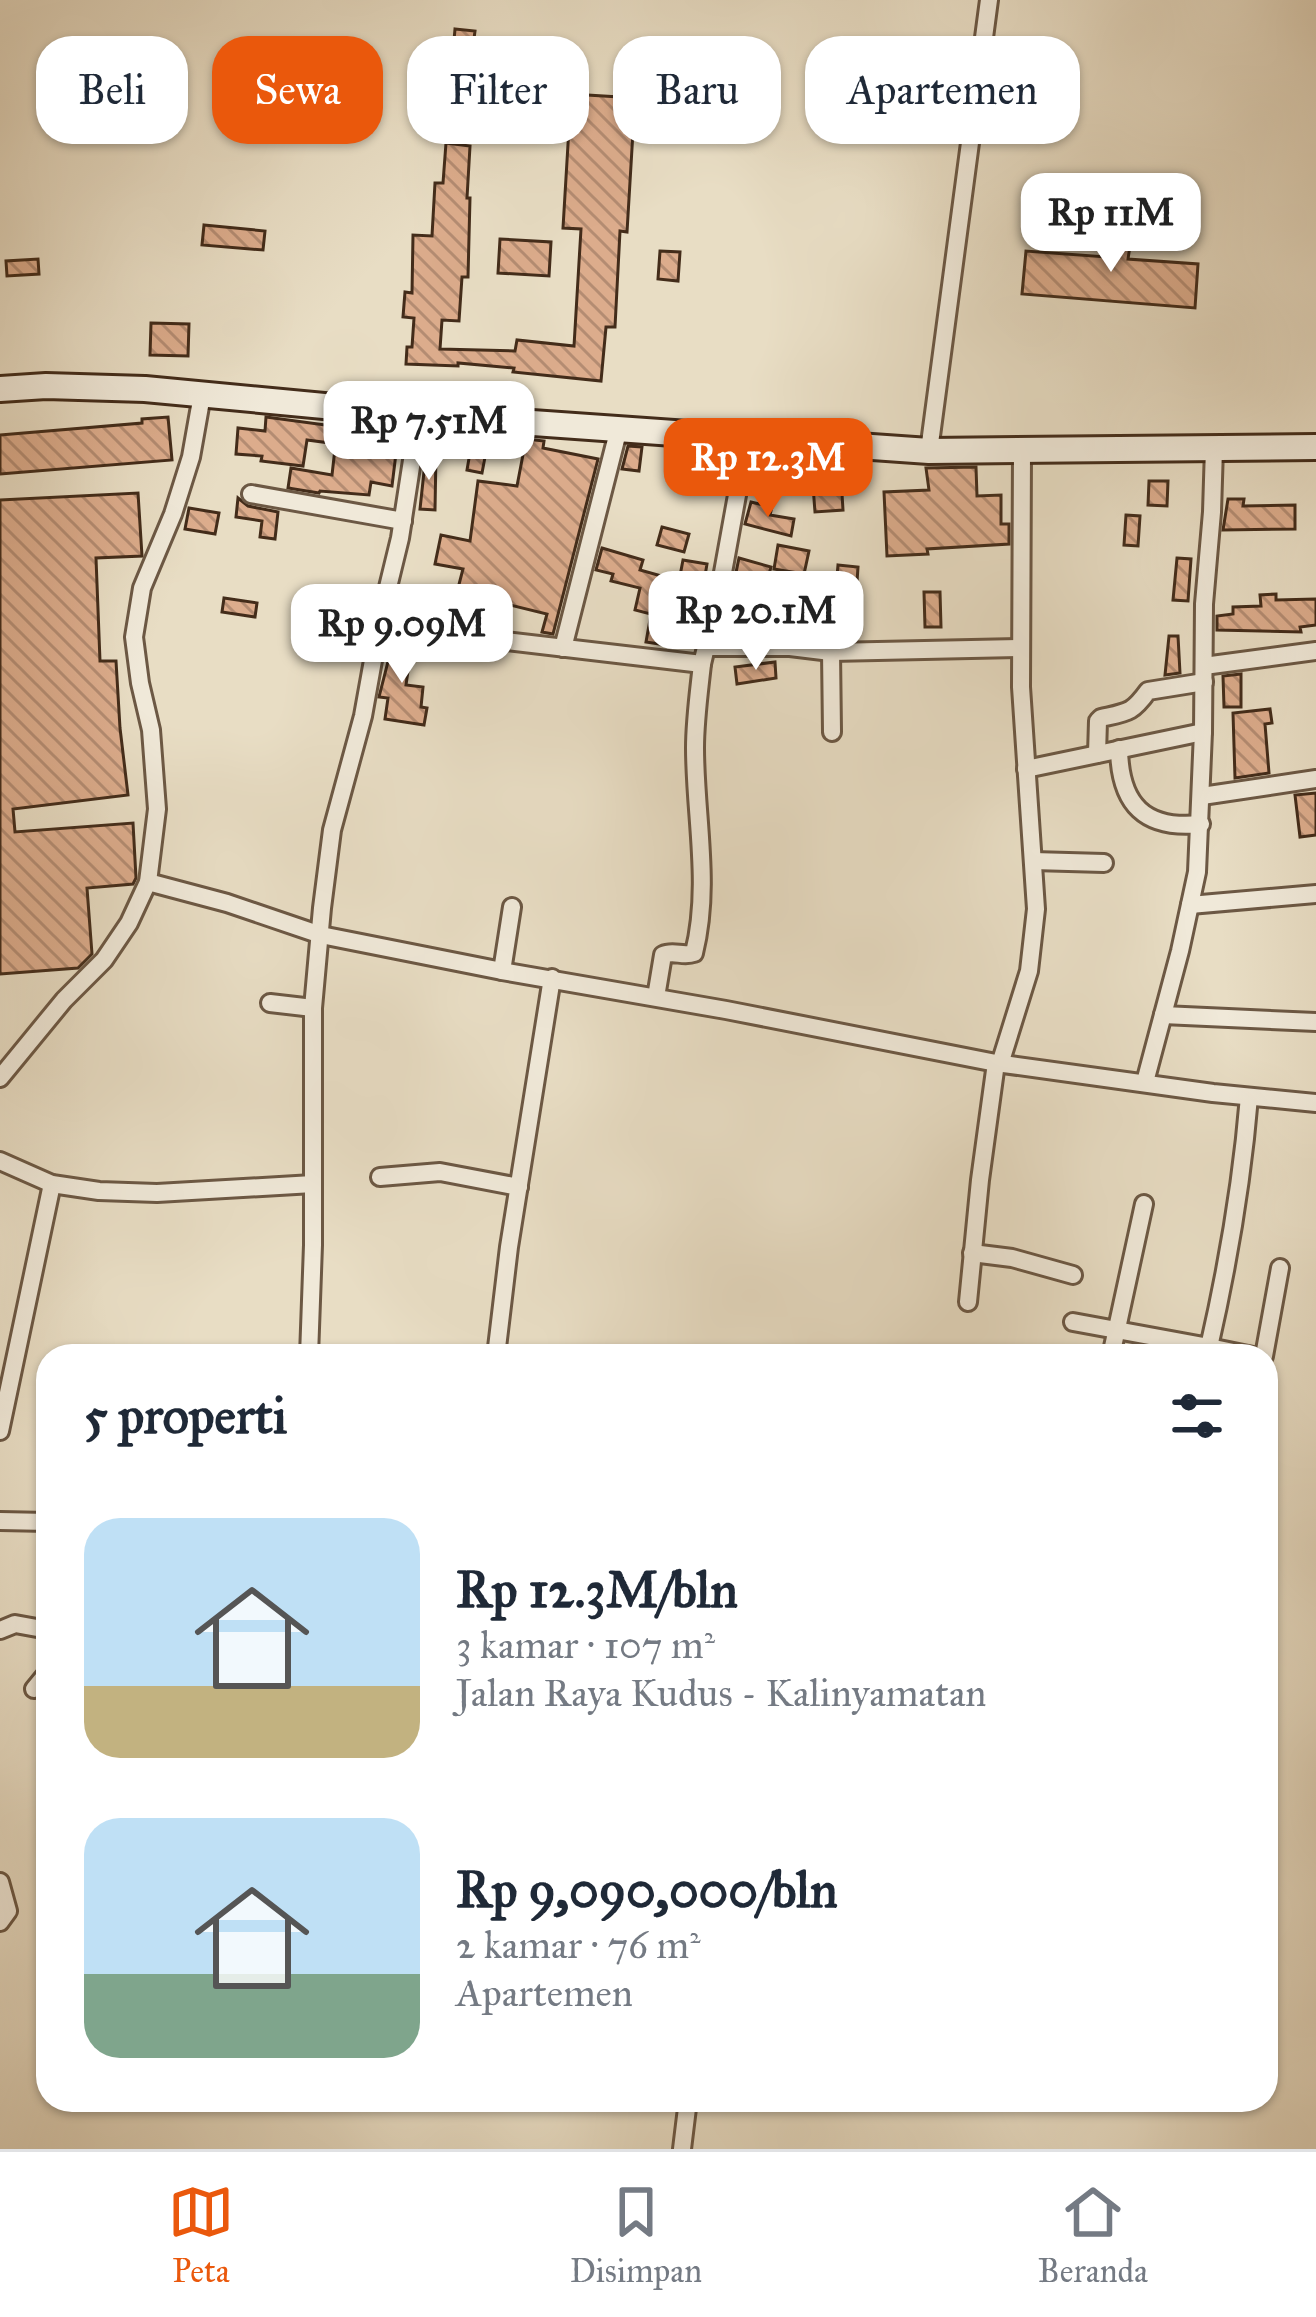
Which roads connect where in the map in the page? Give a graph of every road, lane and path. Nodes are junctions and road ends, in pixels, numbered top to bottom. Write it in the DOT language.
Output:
graph roads {
  1 [pos="989,0"];
  2 [pos="0,388"];
  3 [pos="202,395"];
  4 [pos="419,415"];
  5 [pos="619,428"];
  6 [pos="747,440"];
  7 [pos="1316,447"];
  8 [pos="1214,448"];
  9 [pos="929,451"];
  10 [pos="1022,452"];
  11 [pos="251,494"];
  12 [pos="403,521"];
  13 [pos="380,616"];
  14 [pos="563,648"];
  15 [pos="1021,648"];
  16 [pos="1316,651"];
  17 [pos="831,652"];
  18 [pos="705,656"];
  19 [pos="1204,674"];
  20 [pos="832,732"];
  21 [pos="1203,732"];
  22 [pos="1119,749"];
  23 [pos="1097,754"];
  24 [pos="1026,769"];
  25 [pos="1316,778"];
  26 [pos="1202,796"];
  27 [pos="1201,824"];
  28 [pos="1033,862"];
  29 [pos="1104,863"];
  30 [pos="148,882"];
  31 [pos="1316,893"];
  32 [pos="1190,905"];
  33 [pos="512,907"];
  34 [pos="321,934"];
  35 [pos="502,971"];
  36 [pos="552,978"];
  37 [pos="656,997"];
  38 [pos="271,1004"];
  39 [pos="313,1009"];
  40 [pos="1163,1015"];
  41 [pos="1316,1022"];
  42 [pos="998,1064"];
  43 [pos="0,1078"];
  44 [pos="1145,1082"];
  45 [pos="1249,1097"];
  46 [pos="1316,1103"];
  47 [pos="0,1161"];
  48 [pos="380,1178"];
  49 [pos="52,1184"];
  50 [pos="313,1184"];
  51 [pos="519,1187"];
  52 [pos="1144,1204"];
  53 [pos="973,1252"];
  54 [pos="1280,1268"];
  55 [pos="1073,1275"];
  56 [pos="968,1302"];
  57 [pos="1072,1322"];
  58 [pos="1118,1332"];
  59 [pos="309,1344"];
  60 [pos="498,1344"];
  61 [pos="1115,1344"];
  62 [pos="1172,1344"];
  63 [pos="1210,1344"];
  64 [pos="1266,1344"];
  65 [pos="0,1432"];
  66 [pos="0,1521"];
  67 [pos="36,1522"];
  68 [pos="36,1628"];
  69 [pos="0,1630"];
  70 [pos="36,1687"];
  71 [pos="34,1689"];
  72 [pos="0,1882"];
  73 [pos="0,1922"];
  74 [pos="687,2112"];
  75 [pos="682,2149"];
  1 -- 9 [label="street"];
  2 -- 3 [label="main road"];
  3 -- 4 [label="main road"];
  3 -- 30 [label="street"];
  4 -- 5 [label="main road"];
  4 -- 12 [label="street"];
  5 -- 6 [label="main road"];
  5 -- 14 [label="street"];
  6 -- 9 [label="main road"];
  6 -- 18 [label="street"];
  7 -- 8 [label="main road"];
  8 -- 10 [label="main road"];
  8 -- 19 [label="street"];
  9 -- 10 [label="main road"];
  10 -- 15 [label="street"];
  11 -- 12 [label="street"];
  12 -- 13 [label="street"];
  13 -- 14 [label="street"];
  13 -- 34 [label="street"];
  14 -- 18 [label="street"];
  15 -- 17 [label="street"];
  15 -- 24 [label="street"];
  16 -- 19 [label="street"];
  17 -- 18 [label="street"];
  17 -- 20 [label="street"];
  18 -- 37 [label="street"];
  19 -- 21 [label="street"];
  19 -- 23 [label="street"];
  21 -- 22 [label="street"];
  21 -- 26 [label="street"];
  22 -- 23 [label="street"];
  22 -- 27 [label="street"];
  23 -- 24 [label="street"];
  24 -- 28 [label="street"];
  25 -- 26 [label="street"];
  26 -- 27 [label="street"];
  27 -- 32 [label="street"];
  28 -- 29 [label="street"];
  28 -- 42 [label="street"];
  30 -- 34 [label="street"];
  30 -- 43 [label="street"];
  31 -- 32 [label="street"];
  32 -- 40 [label="street"];
  33 -- 35 [label="street"];
  34 -- 35 [label="street"];
  34 -- 39 [label="street"];
  35 -- 36 [label="street"];
  36 -- 37 [label="street"];
  36 -- 51 [label="street"];
  37 -- 42 [label="street"];
  38 -- 39 [label="street"];
  39 -- 50 [label="street"];
  40 -- 41 [label="street"];
  40 -- 44 [label="street"];
  42 -- 44 [label="street"];
  42 -- 53 [label="street"];
  44 -- 45 [label="street"];
  45 -- 46 [label="street"];
  45 -- 63 [label="street"];
  47 -- 49 [label="street"];
  48 -- 51 [label="street"];
  49 -- 50 [label="street"];
  49 -- 65 [label="street"];
  50 -- 59 [label="street"];
  51 -- 60 [label="street"];
  52 -- 58 [label="street"];
  53 -- 55 [label="street"];
  53 -- 56 [label="street"];
  54 -- 64 [label="street"];
  57 -- 58 [label="street"];
  58 -- 61 [label="street"];
  58 -- 62 [label="street"];
  66 -- 67 [label="street"];
  68 -- 69 [label="street"];
  70 -- 71 [label="street"];
  72 -- 73 [label="street"];
  74 -- 75 [label="street"];
}
